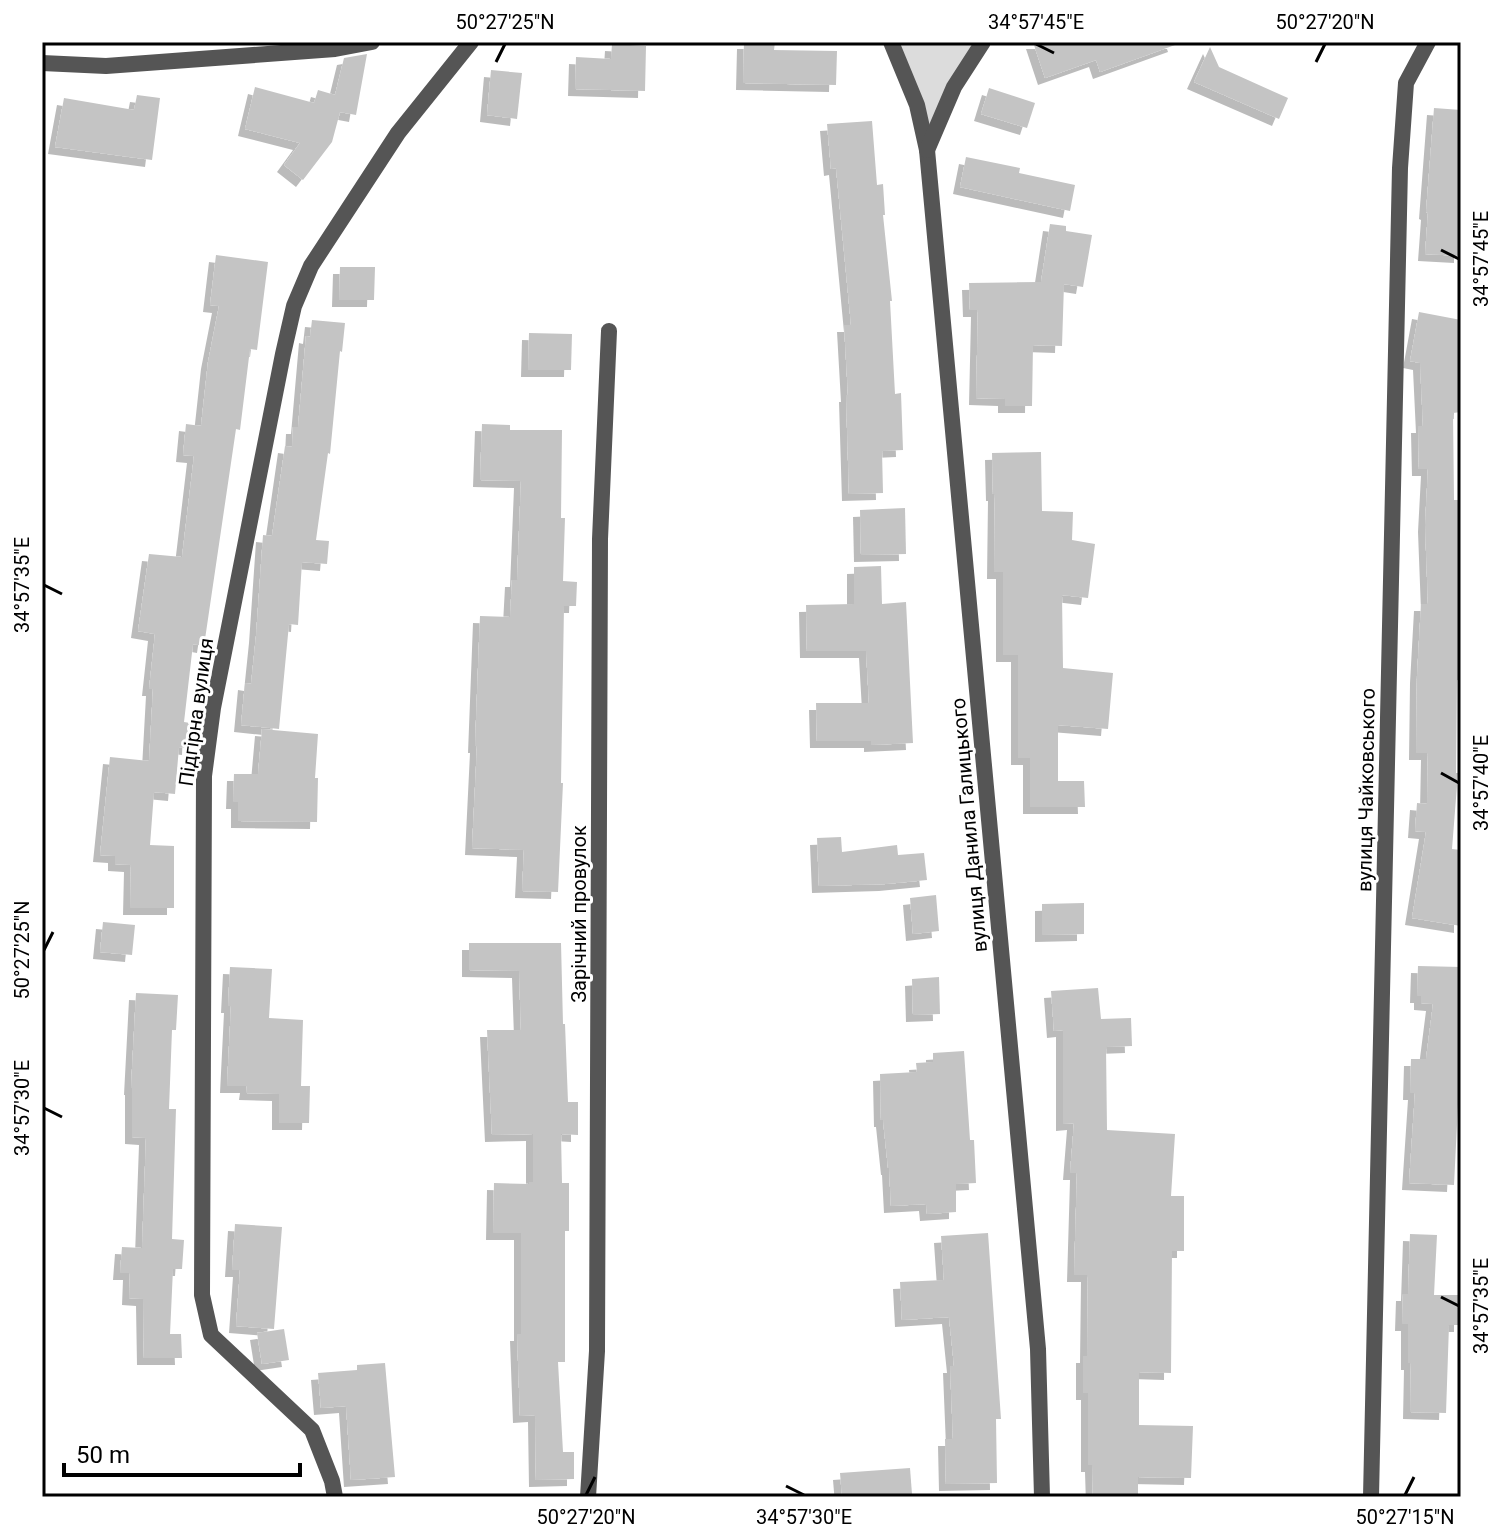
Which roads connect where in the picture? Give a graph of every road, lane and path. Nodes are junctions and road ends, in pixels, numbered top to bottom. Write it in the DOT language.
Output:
graph roads {
  1 [pos="372,42"];
  2 [pos="471,42"];
  3 [pos="891,42"];
  4 [pos="983,42"];
  5 [pos="1428,42"];
  6 [pos="42,63"];
  7 [pos="927,150"];
  8 [pos="609,331"];
  9 [pos="335,1497"];
  10 [pos="588,1497"];
  11 [pos="1042,1497"];
  12 [pos="1371,1497"];
  1 -- 6 [label="street"];
  2 -- 9 [label="street, Підгірна вулиця"];
  3 -- 7 [label="street, вулиця Данила Галицького"];
  4 -- 7 [label="street, вулиця Данила Галицького"];
  5 -- 12 [label="street, вулиця Чайковського"];
  7 -- 11 [label="street, вулиця Данила Галицького"];
  8 -- 10 [label="street, Зарічний провулок"];
}
